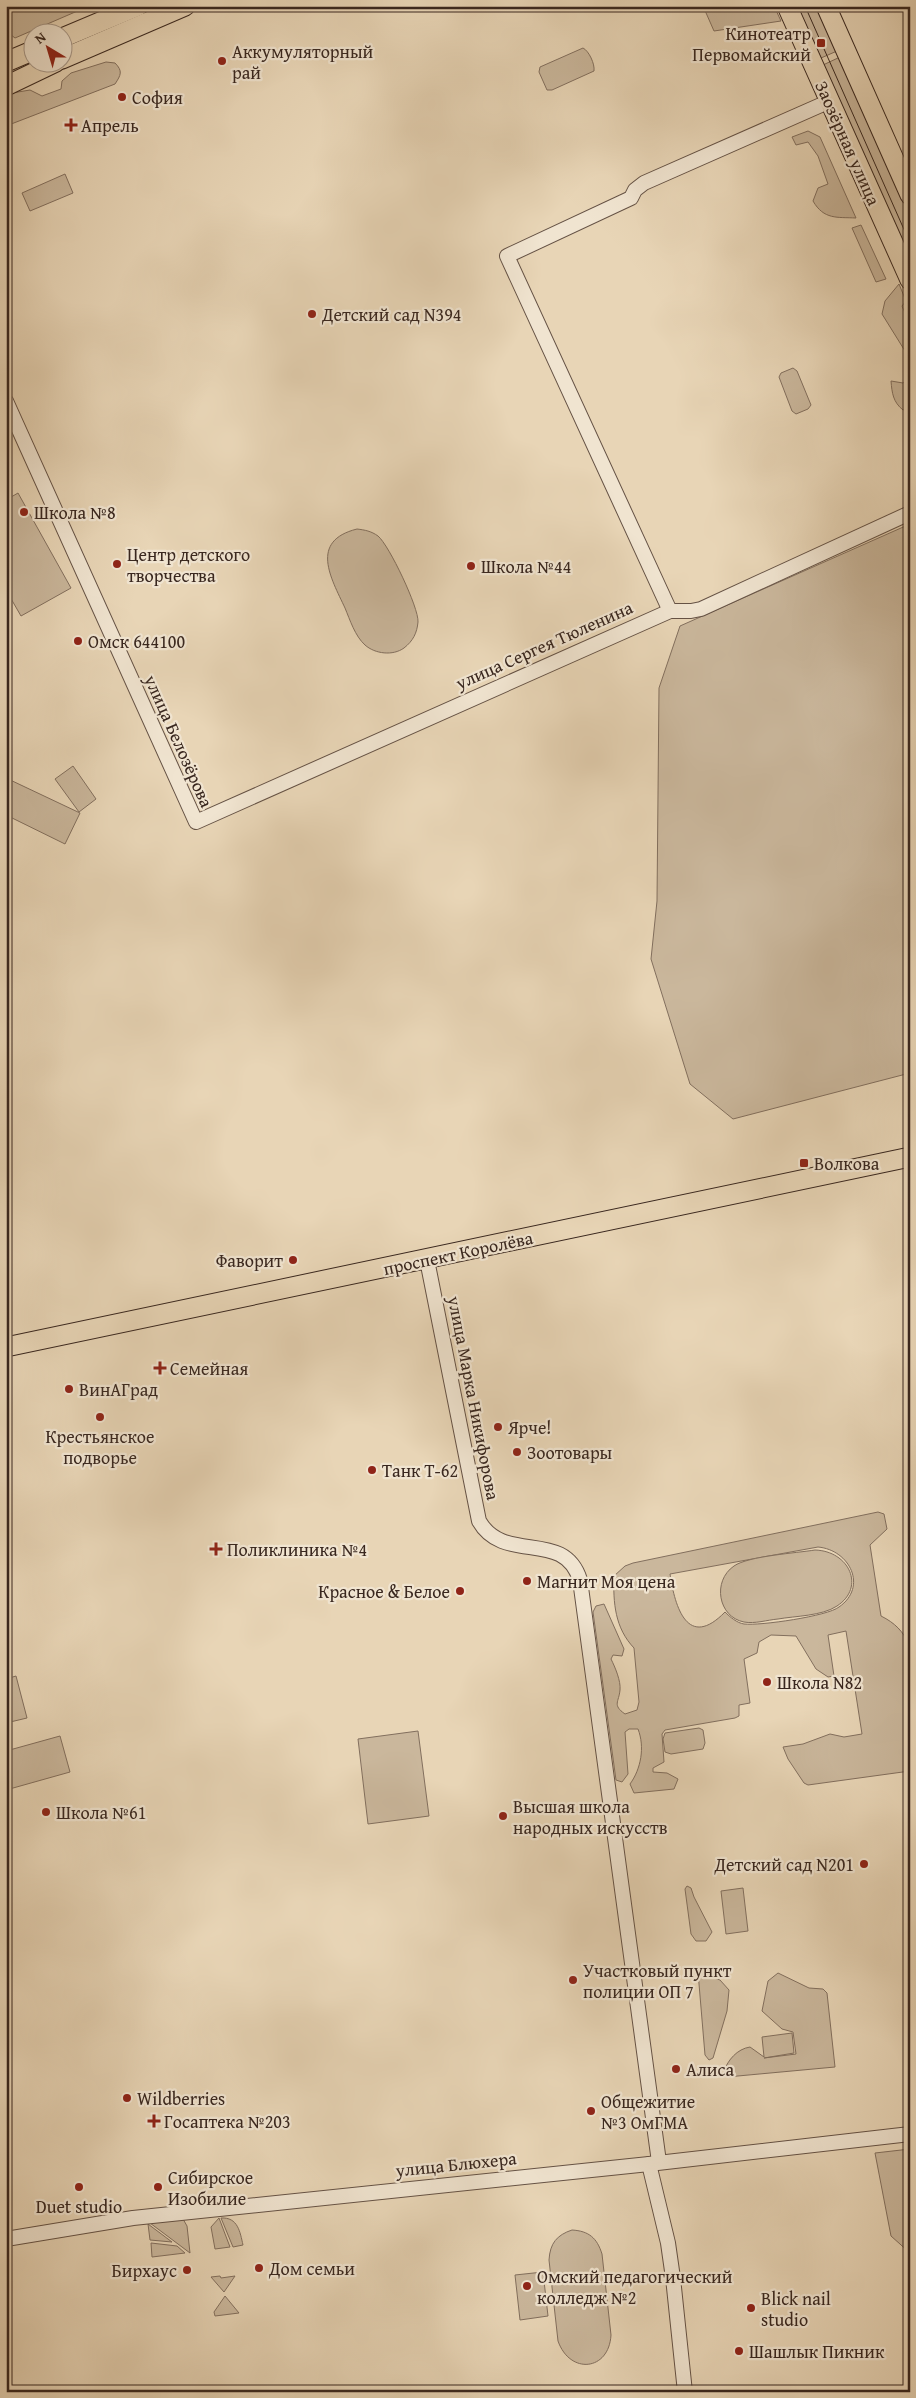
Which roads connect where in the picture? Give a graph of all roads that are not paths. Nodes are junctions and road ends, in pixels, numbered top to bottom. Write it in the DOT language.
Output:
graph roads {
  1 [pos="138,6"];
  2 [pos="185,6"];
  3 [pos="787,6"];
  4 [pos="826,6"];
  5 [pos="72,34"];
  6 [pos="22,55"];
  7 [pos="72,56"];
  8 [pos="6,62"];
  9 [pos="35,72"];
  10 [pos="6,86"];
  11 [pos="830,101"];
  12 [pos="910,195"];
  13 [pos="910,280"];
  14 [pos="6,401"];
  15 [pos="910,513"];
  16 [pos="670,610"];
  17 [pos="196,822"];
  18 [pos="910,1157"];
  19 [pos="427,1260"];
  20 [pos="6,1347"];
  21 [pos="910,2134"];
  22 [pos="654,2163"];
  23 [pos="6,2239"];
  24 [pos="685,2392"];
  1 -- 5 [label="main road"];
  2 -- 7 [label="main road"];
  3 -- 11 [label="main road, Заозёрная улица"];
  4 -- 12 [label="main road, Заозёрная улица"];
  6 -- 8 [label="main road"];
  9 -- 10 [label="main road"];
  11 -- 13 [label="main road, Заозёрная улица"];
  11 -- 16 [label="street"];
  14 -- 17 [label="street, улица Белозёрова"];
  15 -- 16 [label="street, улица Сергея Тюленина"];
  16 -- 17 [label="street, улица Сергея Тюленина"];
  18 -- 19 [label="main road, проспект Королёва"];
  19 -- 20 [label="main road, проспект Королёва"];
  19 -- 22 [label="street, улица Марка Никифорова"];
  21 -- 22 [label="street, улица Блюхера"];
  22 -- 23 [label="street, улица Блюхера"];
  22 -- 24 [label="street, улица Марка Никифорова"];
}
